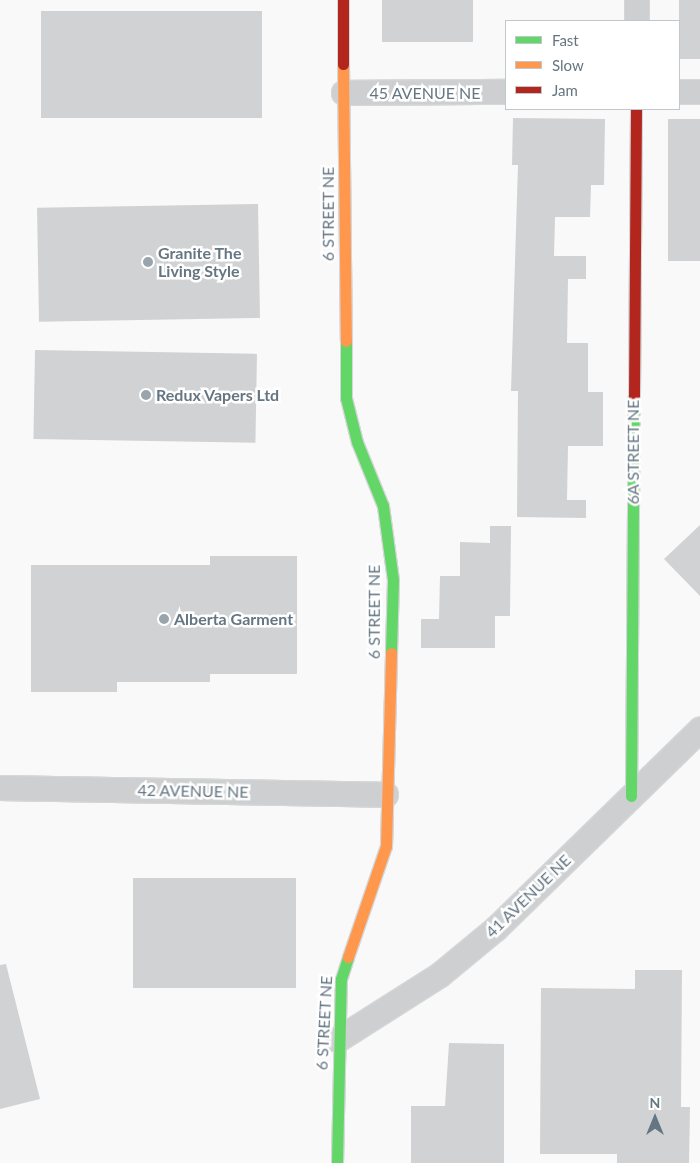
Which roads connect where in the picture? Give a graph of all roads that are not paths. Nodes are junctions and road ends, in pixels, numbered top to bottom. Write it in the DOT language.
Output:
graph roads {
  1 [pos="343,0"];
  2 [pos="637,0"];
  3 [pos="637,20"];
  4 [pos="505,92"];
  5 [pos="680,92"];
  6 [pos="700,92"];
  7 [pos="344,93"];
  8 [pos="636,110"];
  9 [pos="700,730"];
  10 [pos="0,788"];
  11 [pos="386,795"];
  12 [pos="631,796"];
  13 [pos="338,1040"];
  14 [pos="337,1163"];
  1 -- 7 [label="street, 6 STREET NE"];
  2 -- 3 [label="street"];
  4 -- 7 [label="street, 45 AVENUE NE"];
  5 -- 6 [label="street"];
  7 -- 11 [label="street, 6 STREET NE"];
  8 -- 12 [label="street, 6A STREET NE"];
  9 -- 12 [label="street, 41 AVENUE NE"];
  10 -- 11 [label="street, 42 AVENUE NE"];
  11 -- 13 [label="street, 6 STREET NE"];
  12 -- 13 [label="street, 41 AVENUE NE"];
  13 -- 14 [label="street, 6 STREET NE"];
}
